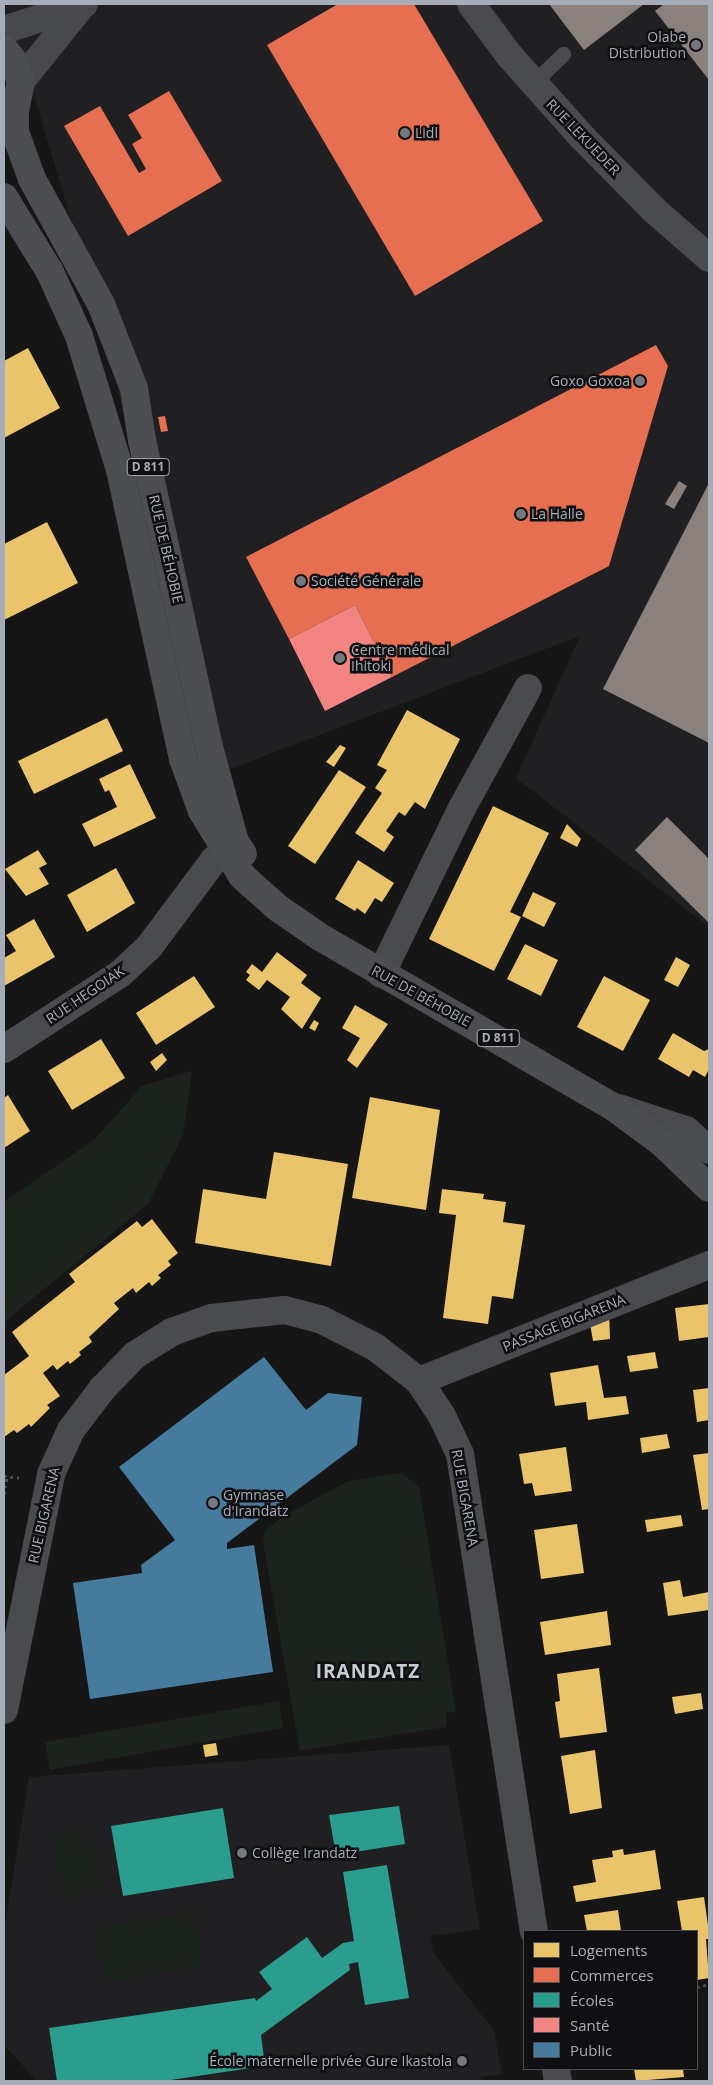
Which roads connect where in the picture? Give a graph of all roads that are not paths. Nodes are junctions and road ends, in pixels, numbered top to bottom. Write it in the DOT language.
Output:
graph roads {
  1 [pos="82,4"];
  2 [pos="471,4"];
  3 [pos="4,30"];
  4 [pos="4,49"];
  5 [pos="563,54"];
  6 [pos="21,81"];
  7 [pos="533,84"];
  8 [pos="9,117"];
  9 [pos="4,196"];
  10 [pos="709,258"];
  11 [pos="528,688"];
  12 [pos="230,846"];
  13 [pos="381,974"];
  14 [pos="4,1049"];
  15 [pos="612,1106"];
  16 [pos="709,1150"];
  17 [pos="709,1188"];
  18 [pos="709,1264"];
  19 [pos="419,1381"];
  20 [pos="4,1710"];
  21 [pos="534,1930"];
  1 -- 3 [label="street"];
  1 -- 6 [label="street"];
  2 -- 7 [label="street, RUE LEKUEDER"];
  4 -- 6 [label="main road"];
  5 -- 7 [label="lane"];
  6 -- 8 [label="main road, RUE DE BÉHOBIE"];
  7 -- 10 [label="street, RUE LEKUEDER"];
  8 -- 12 [label="main road, RUE DE BÉHOBIE / D 811"];
  9 -- 12 [label="main road, RUE DE BÉHOBIE"];
  11 -- 13 [label="street"];
  12 -- 13 [label="main road, RUE DE BÉHOBIE / D 811"];
  12 -- 14 [label="street, RUE HEGOIAK"];
  13 -- 15 [label="main road, RUE DE BÉHOBIE / D 811"];
  15 -- 16 [label="street"];
  15 -- 17 [label="main road, RUE DE BÉHOBIE / D 811"];
  18 -- 19 [label="street, PASSAGE BIGARENA"];
  19 -- 20 [label="street, RUE BIGARENA"];
  19 -- 21 [label="street, RUE BIGARENA"];
}
